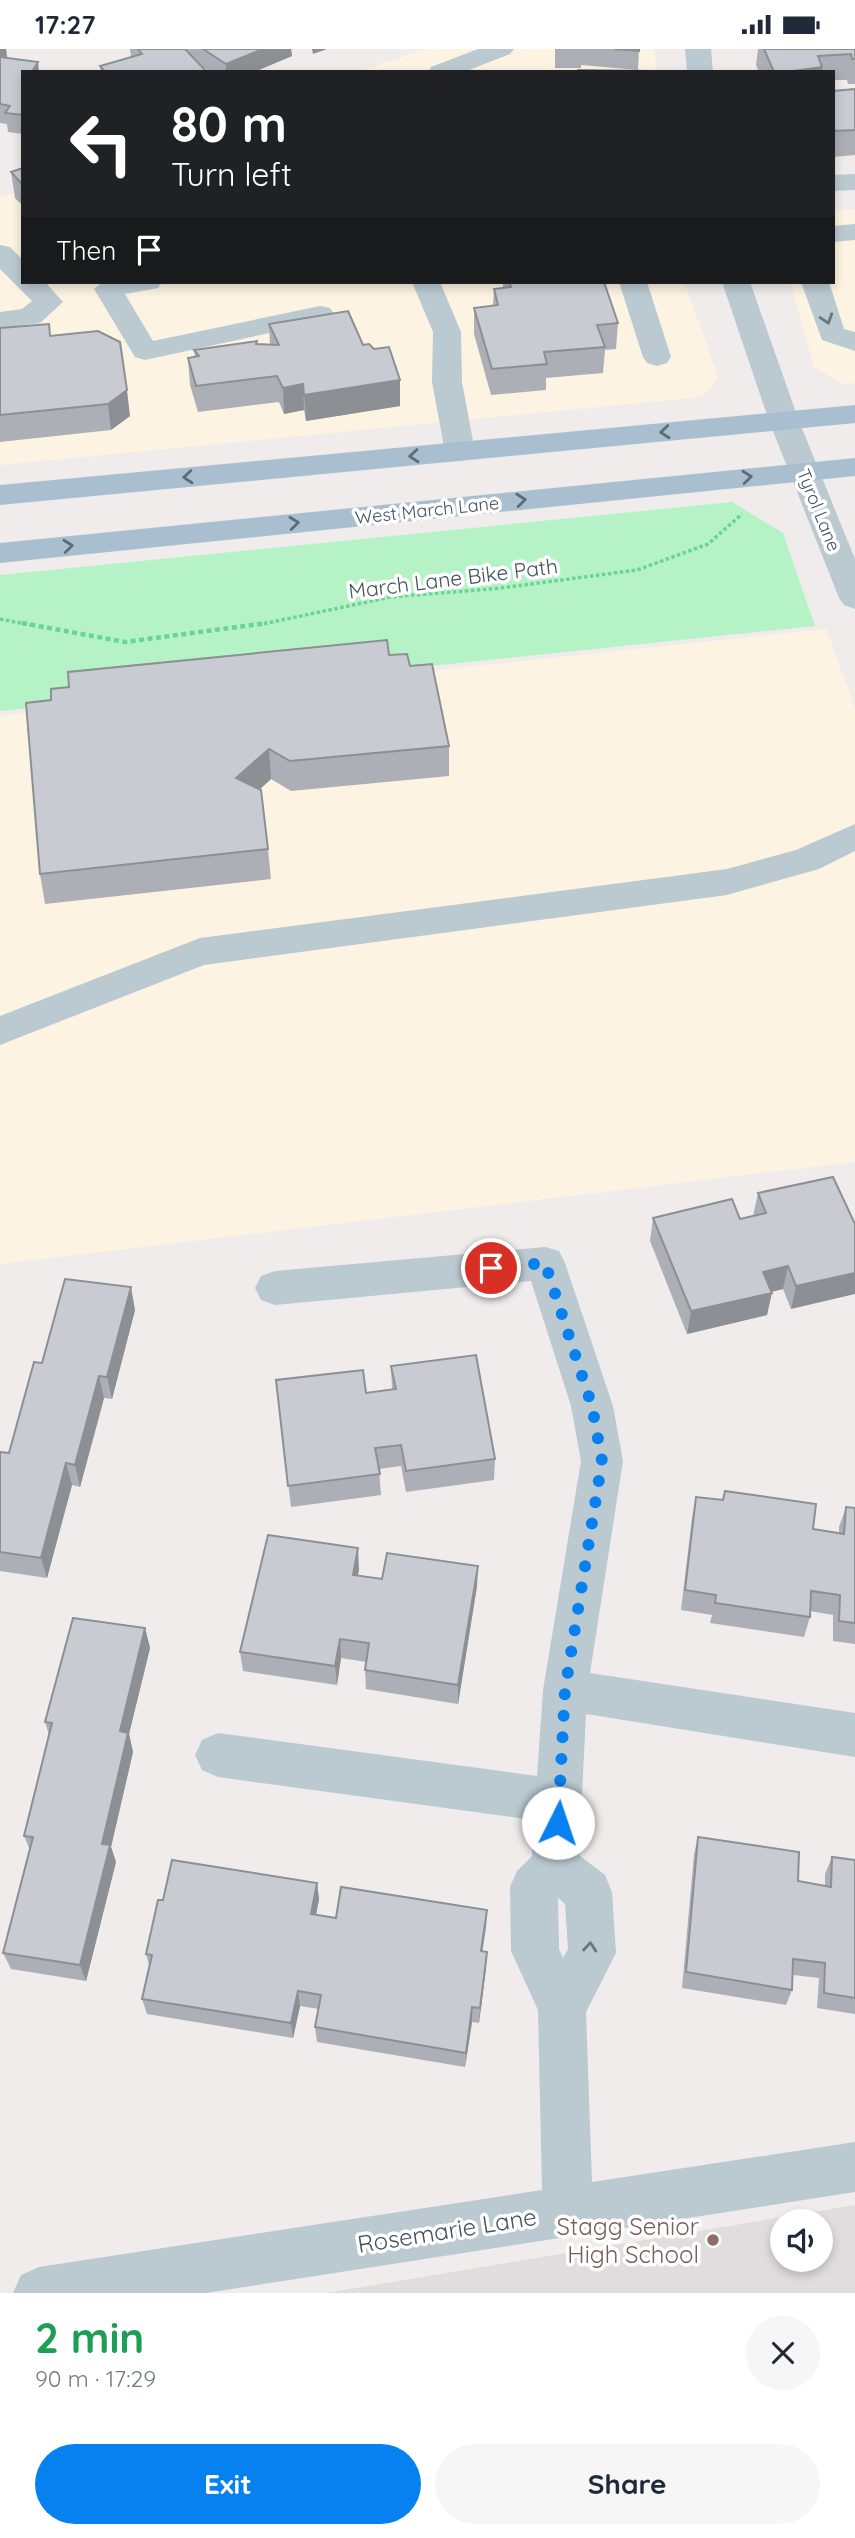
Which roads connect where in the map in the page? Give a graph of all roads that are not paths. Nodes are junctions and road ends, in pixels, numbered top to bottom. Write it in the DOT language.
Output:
graph roads {
  1 [pos="501,49"];
  2 [pos="698,49"];
  3 [pos="445,70"];
  4 [pos="700,70"];
  5 [pos="855,182"];
  6 [pos="835,183"];
  7 [pos="855,232"];
  8 [pos="835,234"];
  9 [pos="0,253"];
  10 [pos="21,274"];
  11 [pos="31,284"];
  12 [pos="137,284"];
  13 [pos="427,284"];
  14 [pos="634,284"];
  15 [pos="737,284"];
  16 [pos="816,284"];
  17 [pos="320,314"];
  18 [pos="0,320"];
  19 [pos="855,342"];
  20 [pos="657,357"];
  21 [pos="855,414"];
  22 [pos="784,421"];
  23 [pos="460,452"];
  24 [pos="855,467"];
  25 [pos="803,472"];
  26 [pos="0,495"];
  27 [pos="0,553"];
  28 [pos="855,598"];
  29 [pos="855,837"];
  30 [pos="0,1031"];
  31 [pos="275,1288"];
  32 [pos="565,1690"];
  33 [pos="855,1735"];
  34 [pos="218,1755"];
  35 [pos="560,1801"];
  36 [pos="855,2167"];
  37 [pos="568,2211"];
  38 [pos="39,2293"];
  1 -- 3 [label="street"];
  2 -- 4 [label="street"];
  5 -- 6 [label="street"];
  7 -- 8 [label="street"];
  9 -- 10 [label="street"];
  11 -- 18 [label="street"];
  12 -- 17 [label="street"];
  13 -- 23 [label="street"];
  14 -- 20 [label="street"];
  15 -- 22 [label="street, Tyrol Lane"];
  16 -- 19 [label="street, one-way"];
  21 -- 22 [label="main road"];
  22 -- 23 [label="main road, one-way"];
  22 -- 25 [label="street, Tyrol Lane"];
  23 -- 26 [label="main road, one-way"];
  24 -- 25 [label="main road, West March Lane"];
  27 -- 25 [label="main road, West March Lane, one-way"];
  25 -- 28 [label="street, Tyrol Lane"];
  29 -- 30 [label="street"];
  31 -- 32 [label="street"];
  32 -- 33 [label="street"];
  32 -- 35 [label="street"];
  34 -- 35 [label="street"];
  35 -- 37 [label="street"];
  36 -- 37 [label="street, Rosemarie Lane"];
  37 -- 38 [label="street, Rosemarie Lane"];
}
